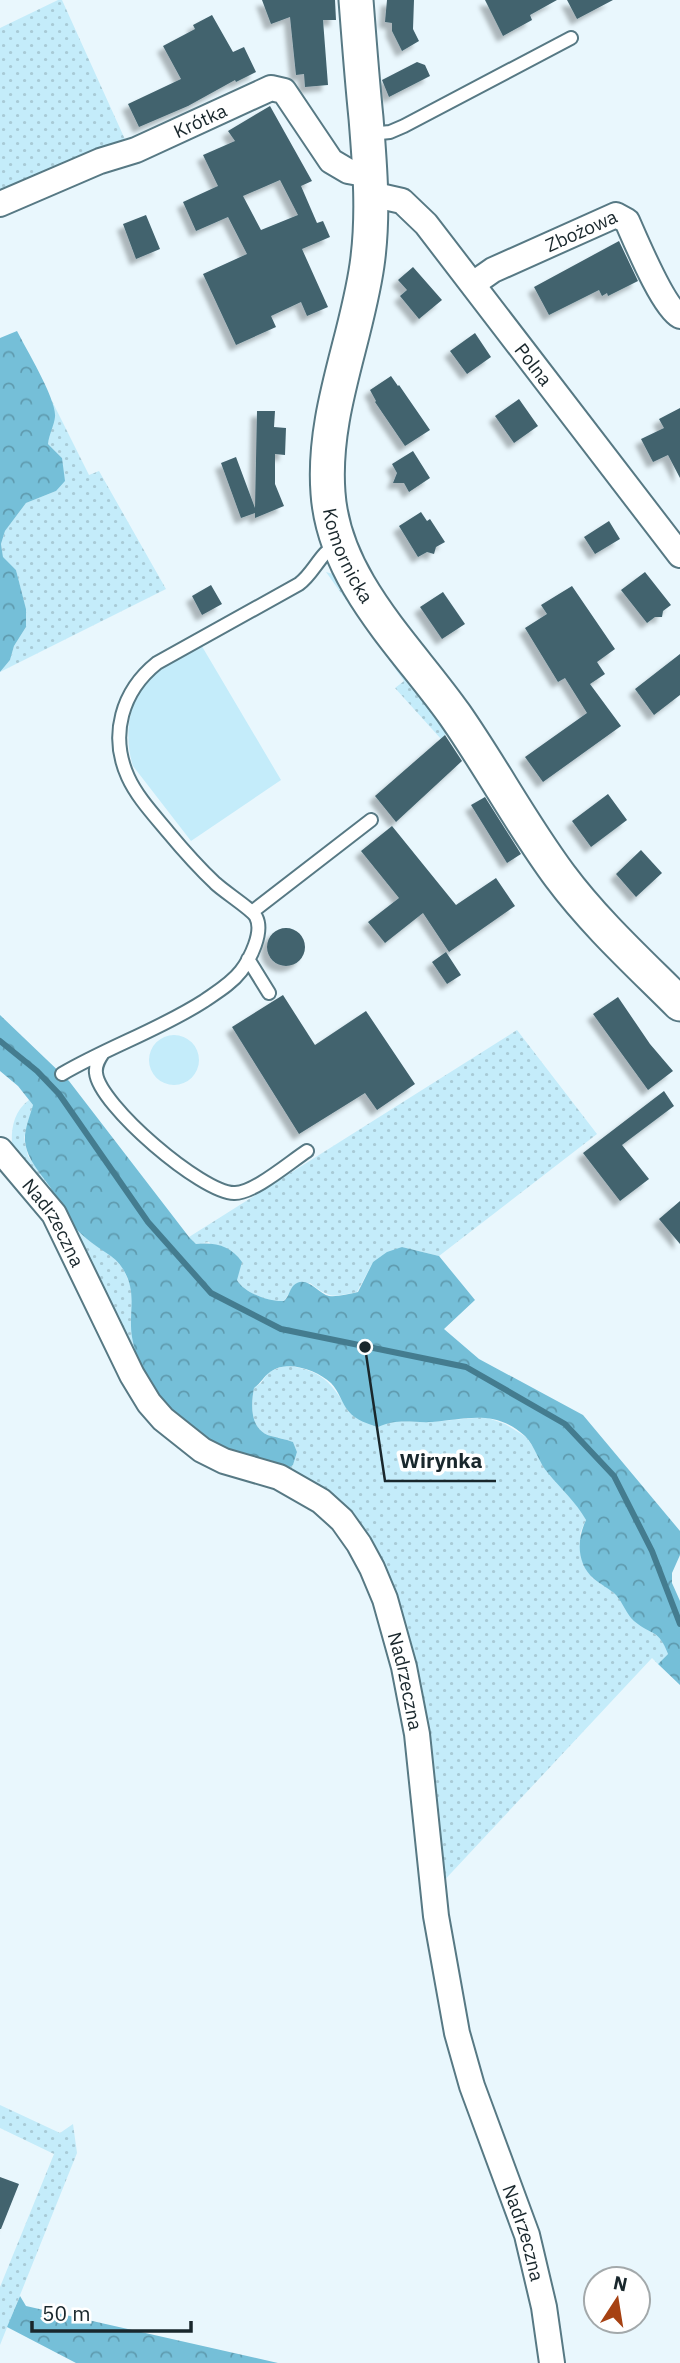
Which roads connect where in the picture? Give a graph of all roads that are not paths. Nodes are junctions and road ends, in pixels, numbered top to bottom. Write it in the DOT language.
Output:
graph roads {
  1 [pos="356,0"];
  2 [pos="570,38"];
  3 [pos="367,135"];
  4 [pos="371,185"];
  5 [pos="0,204"];
  6 [pos="473,284"];
  7 [pos="680,316"];
  8 [pos="338,543"];
  9 [pos="680,555"];
  10 [pos="371,820"];
  11 [pos="252,912"];
  12 [pos="248,959"];
  13 [pos="269,993"];
  14 [pos="680,1004"];
  15 [pos="103,1053"];
  16 [pos="62,1074"];
  17 [pos="0,1150"];
  18 [pos="307,1151"];
  19 [pos="552,2363"];
  1 -- 3 [label="street, Komornicka"];
  2 -- 3 [label="lane"];
  3 -- 4 [label="street, Komornicka"];
  4 -- 5 [label="street, Krótka"];
  4 -- 6 [label="street, Polna"];
  4 -- 8 [label="street, Komornicka"];
  6 -- 7 [label="street, Zbożowa"];
  6 -- 9 [label="street, Polna"];
  8 -- 11 [label="lane"];
  8 -- 14 [label="street, Komornicka"];
  10 -- 11 [label="lane"];
  11 -- 12 [label="lane"];
  12 -- 13 [label="lane"];
  12 -- 15 [label="lane"];
  15 -- 16 [label="lane"];
  15 -- 18 [label="lane"];
  17 -- 19 [label="street, Nadrzeczna"];
}
